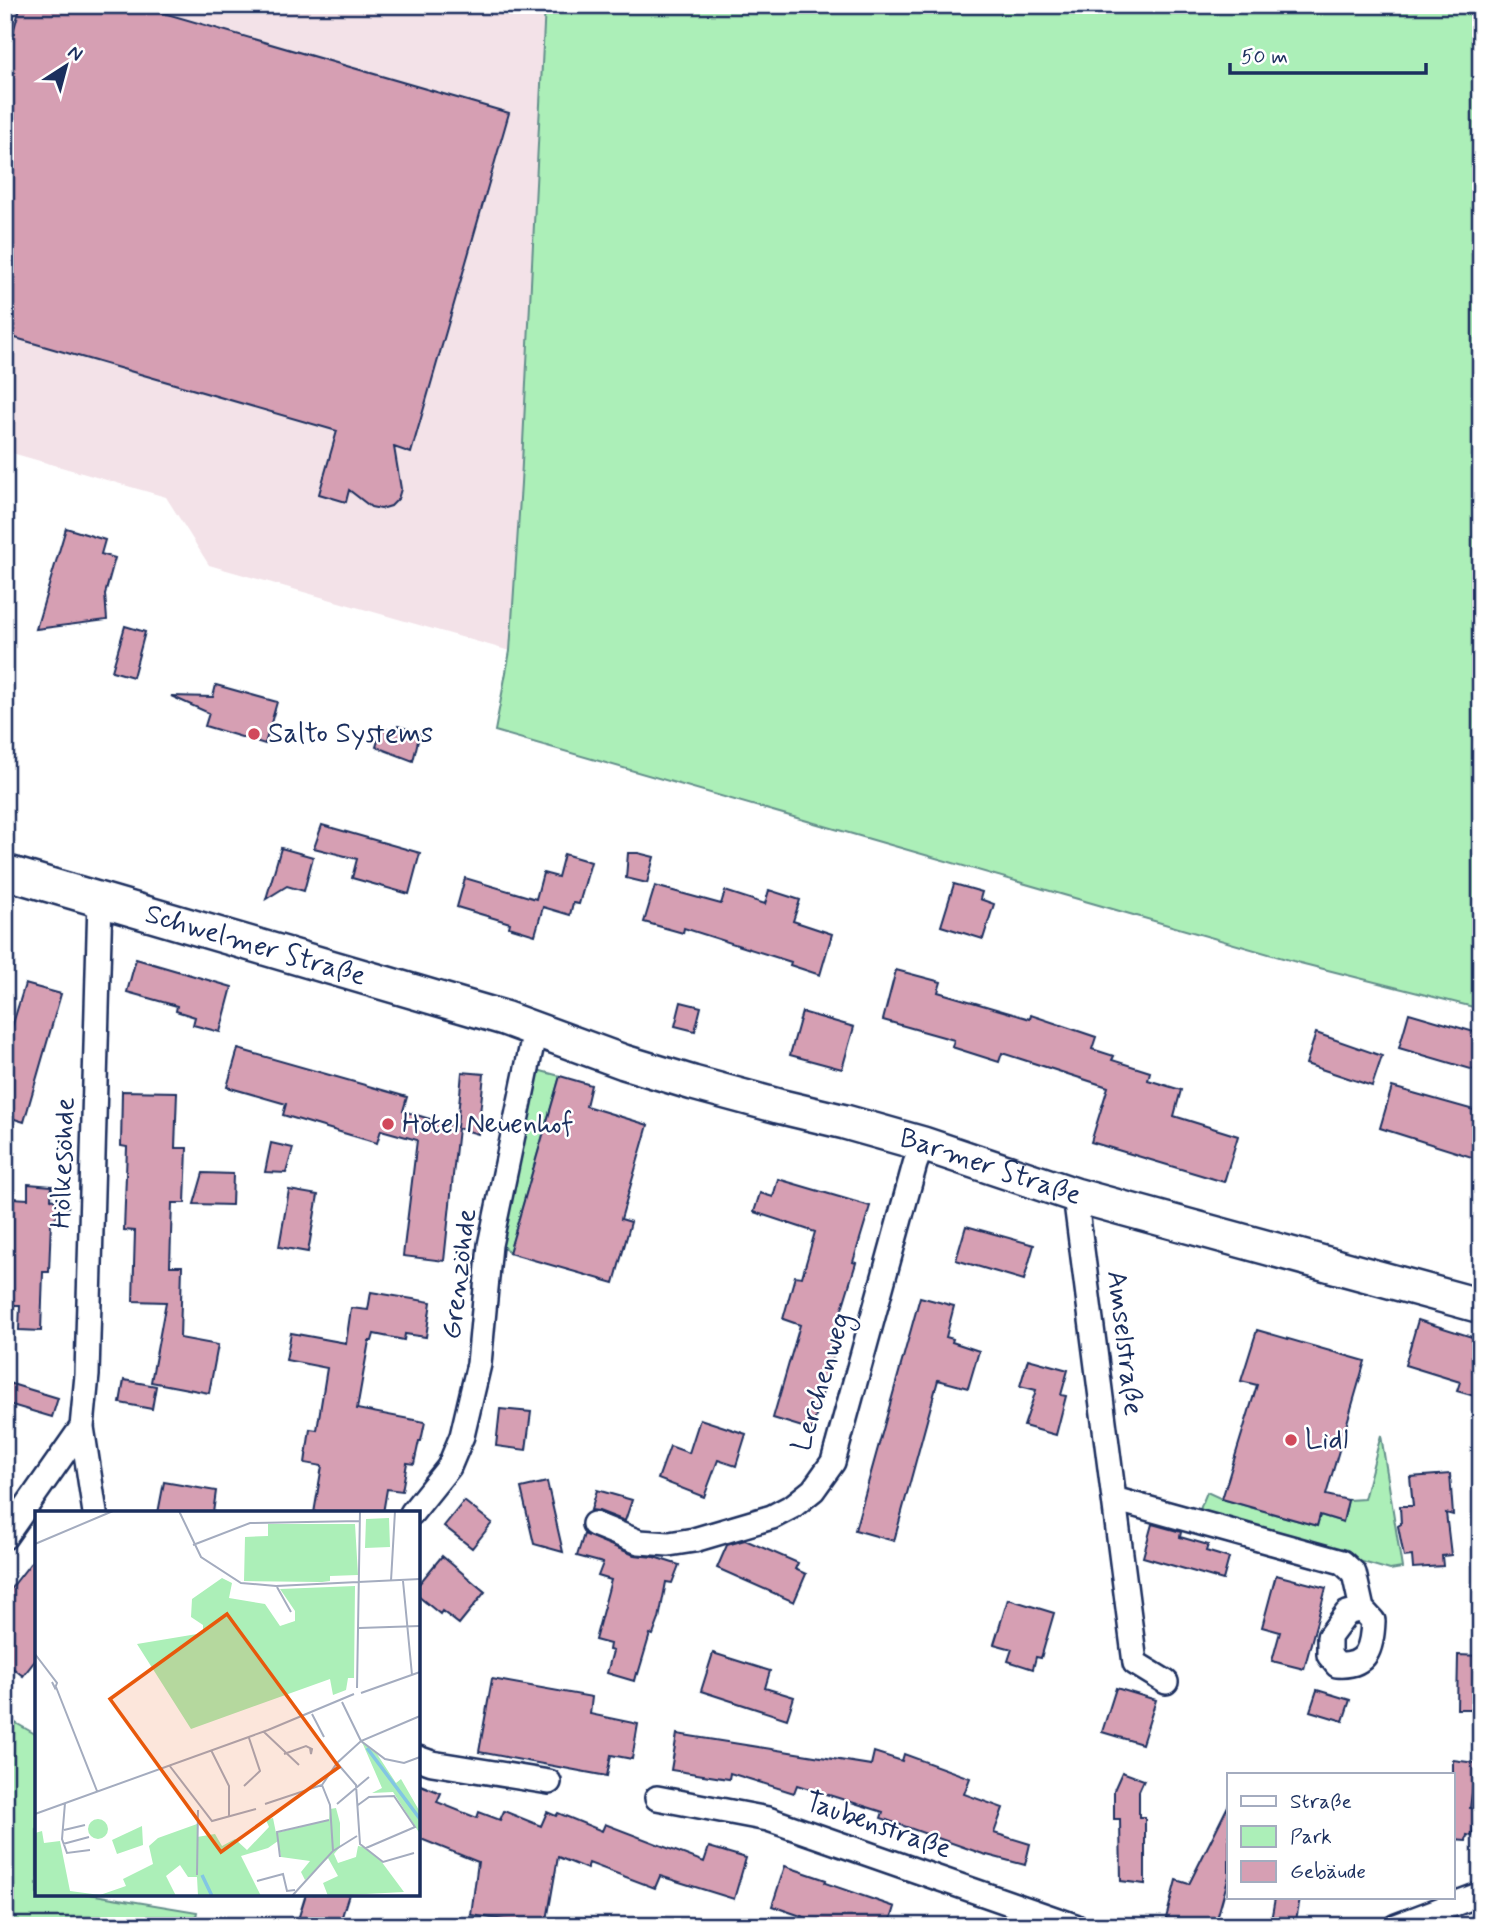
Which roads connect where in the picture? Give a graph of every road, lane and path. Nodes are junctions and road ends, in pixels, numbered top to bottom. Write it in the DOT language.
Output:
graph roads {
  1 [pos="5,872"];
  2 [pos="100,899"];
  3 [pos="504,1018"];
  4 [pos="535,1030"];
  5 [pos="922,1144"];
  6 [pos="1075,1195"];
  7 [pos="1481,1306"];
  8 [pos="82,1427"];
  9 [pos="1114,1499"];
  10 [pos="95,1511"];
  11 [pos="414,1511"];
  12 [pos="594,1524"];
  13 [pos="5,1537"];
  14 [pos="1362,1609"];
  15 [pos="1166,1682"];
  16 [pos="420,1759"];
  17 [pos="550,1782"];
  18 [pos="657,1798"];
  19 [pos="1481,1894"];
  20 [pos="1075,1926"];
  21 [pos="1396,1926"];
  1 -- 2 [label="main road, Schwelmer Straße"];
  2 -- 3 [label="main road, Schwelmer Straße"];
  2 -- 8 [label="street, Hölkesöhde"];
  3 -- 4 [label="main road, Barmer Straße"];
  4 -- 5 [label="main road, Barmer Straße"];
  4 -- 11 [label="street, Grenzöhde"];
  5 -- 6 [label="main road, Barmer Straße"];
  5 -- 12 [label="street, Lerchenweg"];
  6 -- 7 [label="main road, Barmer Straße"];
  6 -- 9 [label="street, Amselstraße"];
  8 -- 10 [label="street, Hölkesöhde"];
  8 -- 13 [label="street, Hölkesöhde"];
  9 -- 14 [label="street"];
  9 -- 15 [label="street, Amselstraße"];
  16 -- 17 [label="street"];
  18 -- 20 [label="street, Taubenstraße"];
  19 -- 21 [label="street"];
}
